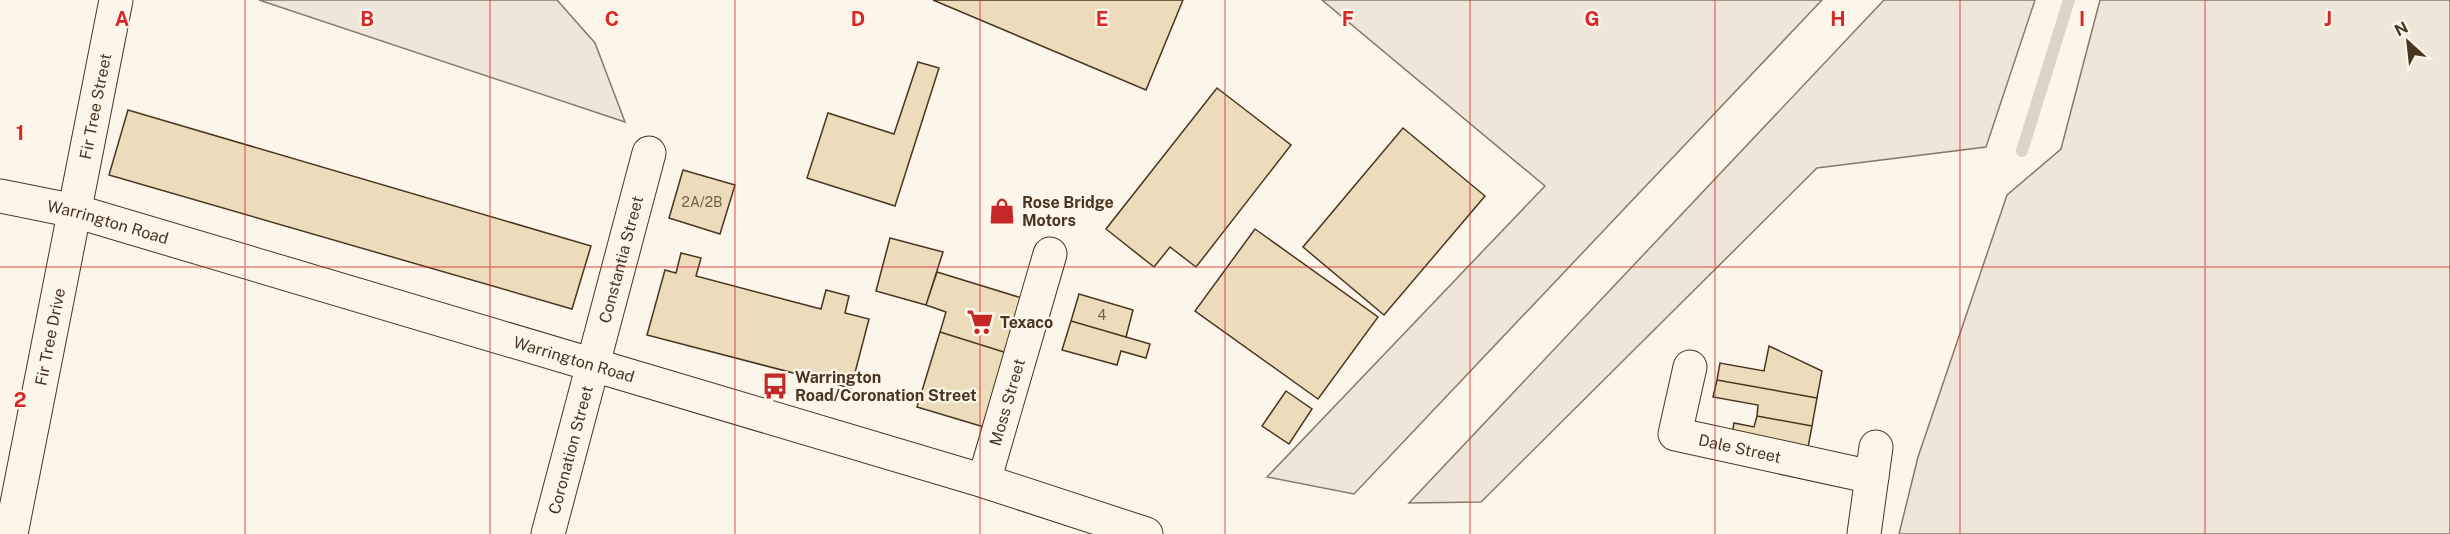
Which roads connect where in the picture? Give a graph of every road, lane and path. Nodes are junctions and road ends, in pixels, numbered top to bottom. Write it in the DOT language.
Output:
graph roads {
  1 [pos="116,0"];
  2 [pos="649,153"];
  3 [pos="0,196"];
  4 [pos="75,211"];
  5 [pos="1050,254"];
  6 [pos="594,367"];
  7 [pos="1690,368"];
  8 [pos="984,481"];
  9 [pos="11,534"];
  10 [pos="548,534"];
  11 [pos="1146,534"];
  12 [pos="1864,534"];
  1 -- 4 [label="street, Fir Tree Street"];
  2 -- 6 [label="street, Constantia Street"];
  3 -- 4 [label="street, Warrington Road"];
  4 -- 6 [label="street, Warrington Road"];
  4 -- 9 [label="street, Fir Tree Drive"];
  5 -- 8 [label="street, Moss Street"];
  6 -- 8 [label="street, Warrington Road"];
  6 -- 10 [label="street, Coronation Street"];
  7 -- 12 [label="street, Dale Street"];
  8 -- 11 [label="street, Warrington Road"];
}
